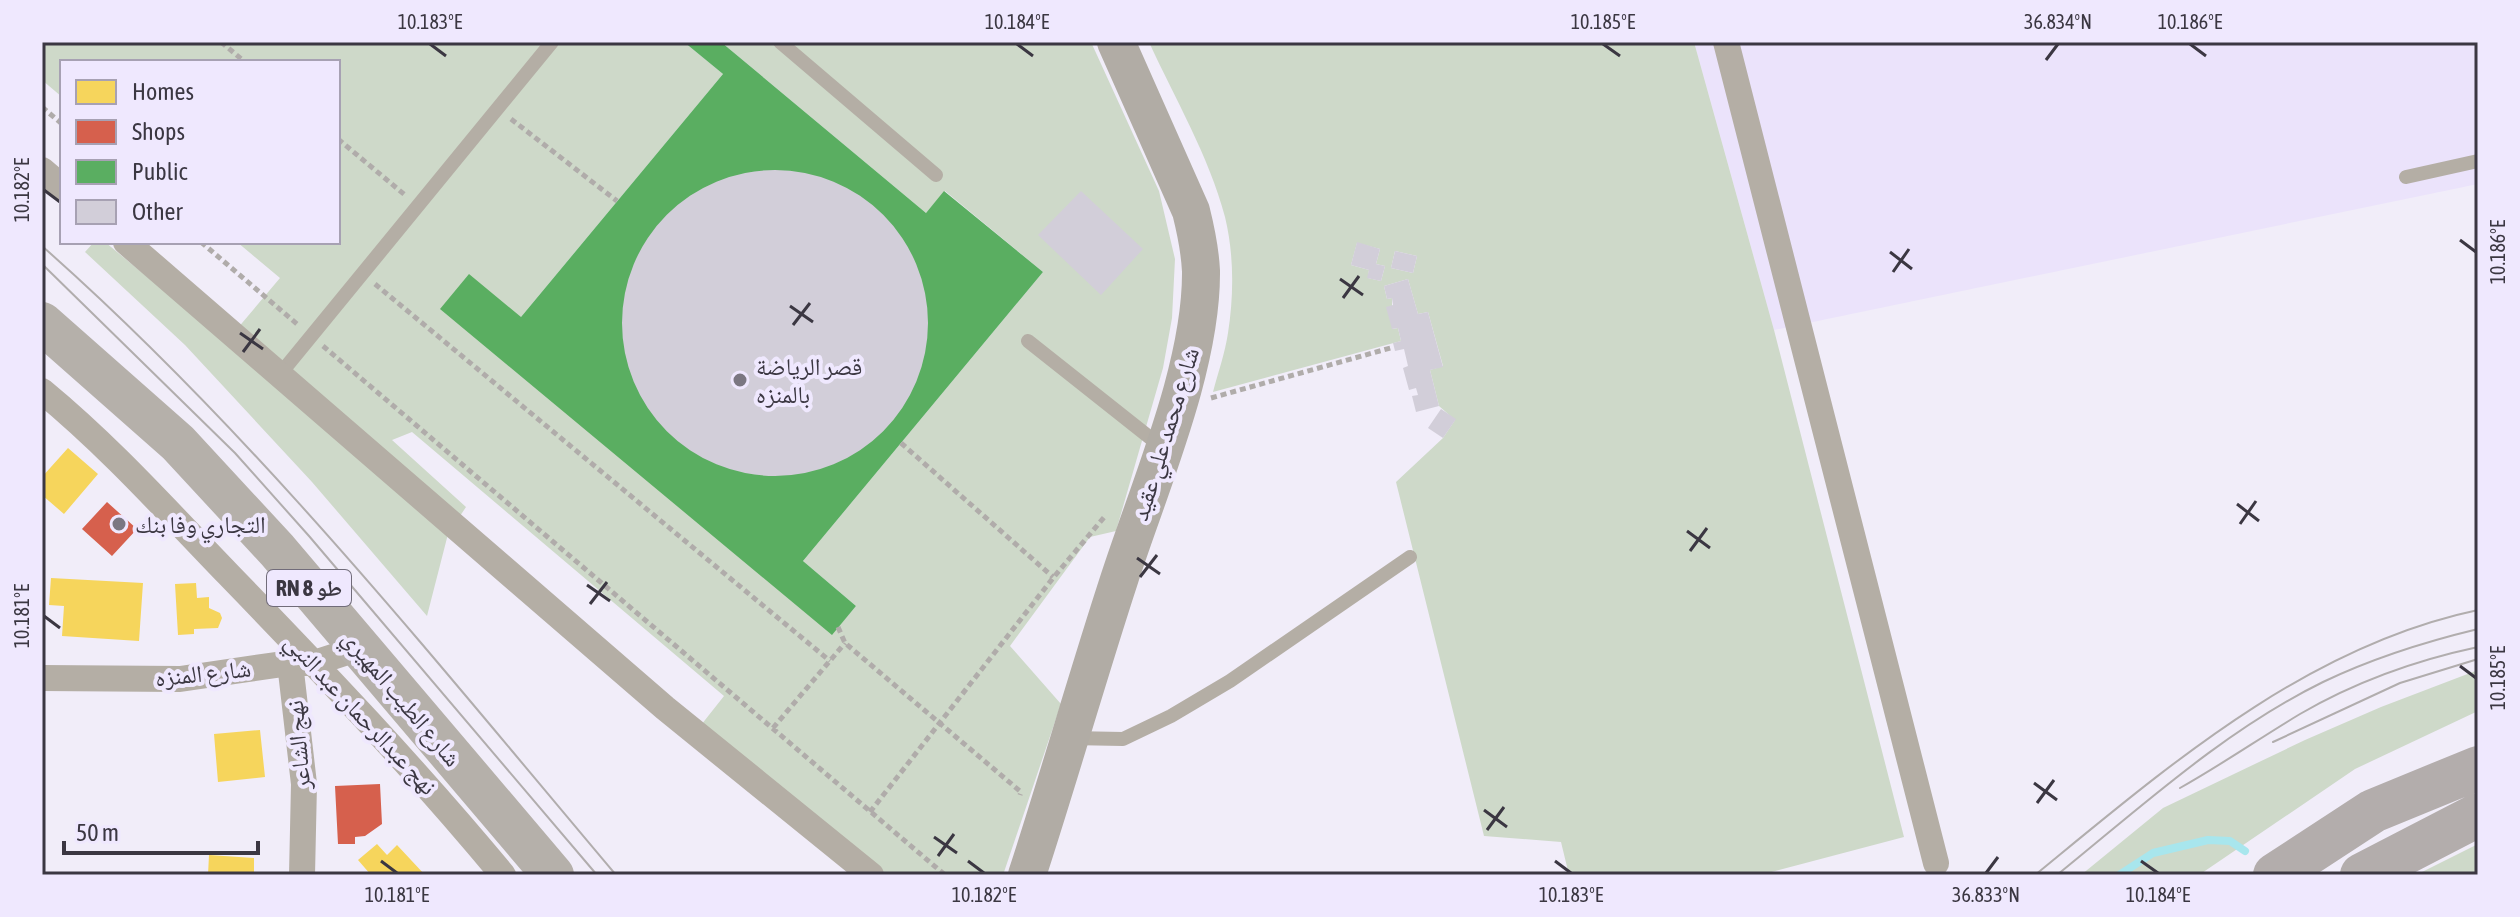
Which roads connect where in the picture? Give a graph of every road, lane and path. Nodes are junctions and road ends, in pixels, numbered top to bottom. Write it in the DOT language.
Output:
graph roads {
  1 [pos="221,42"];
  2 [pos="552,42"];
  3 [pos="780,42"];
  4 [pos="1116,42"];
  5 [pos="1726,42"];
  6 [pos="243,60"];
  7 [pos="42,107"];
  8 [pos="498,109"];
  9 [pos="60,122"];
  10 [pos="340,141"];
  11 [pos="2478,161"];
  12 [pos="42,170"];
  13 [pos="936,175"];
  14 [pos="2406,177"];
  15 [pos="60,185"];
  16 [pos="617,201"];
  17 [pos="418,206"];
  18 [pos="128,244"];
  19 [pos="203,244"];
  20 [pos="362,273"];
  21 [pos="42,323"];
  22 [pos="311,336"];
  23 [pos="1028,341"];
  24 [pos="1394,347"];
  25 [pos="281,373"];
  26 [pos="42,391"];
  27 [pos="1176,407"];
  28 [pos="901,443"];
  29 [pos="1163,448"];
  30 [pos="1113,507"];
  31 [pos="1410,557"];
  32 [pos="1053,578"];
  33 [pos="838,627"];
  34 [pos="845,643"];
  35 [pos="360,648"];
  36 [pos="830,661"];
  37 [pos="302,663"];
  38 [pos="42,678"];
  39 [pos="939,724"];
  40 [pos="773,728"];
  41 [pos="1069,738"];
  42 [pos="2478,750"];
  43 [pos="2478,768"];
  44 [pos="1021,792"];
  45 [pos="2373,811"];
  46 [pos="870,812"];
  47 [pos="2478,815"];
  48 [pos="2478,821"];
  49 [pos="2425,842"];
  50 [pos="1936,863"];
  51 [pos="302,875"];
  52 [pos="503,875"];
  53 [pos="553,875"];
  54 [pos="871,875"];
  55 [pos="945,875"];
  56 [pos="1027,875"];
  57 [pos="2275,875"];
  58 [pos="2362,875"];
  1 -- 6 [label="path"];
  2 -- 8 [label="lane"];
  3 -- 13 [label="lane"];
  4 -- 27 [label="street, شارع محمد علي عقيد"];
  5 -- 50 [label="street"];
  7 -- 9 [label="path"];
  8 -- 16 [label="path"];
  8 -- 17 [label="lane"];
  10 -- 17 [label="path"];
  11 -- 14 [label="lane"];
  12 -- 15 [label="street"];
  17 -- 20 [label="lane"];
  18 -- 25 [label="street"];
  19 -- 22 [label="path"];
  20 -- 22 [label="lane"];
  20 -- 36 [label="path"];
  21 -- 35 [label="main road, شارع الطيب المهيري / RN 8 طو"];
  22 -- 25 [label="lane"];
  22 -- 40 [label="path"];
  23 -- 29 [label="lane"];
  24 -- 27 [label="path"];
  25 -- 54 [label="street"];
  26 -- 37 [label="street, نهج عبدالرحمان عبد النبي"];
  27 -- 29 [label="street, شارع محمد علي عقيد"];
  28 -- 32 [label="path"];
  29 -- 41 [label="street, شارع محمد علي عقيد"];
  30 -- 32 [label="path"];
  31 -- 41 [label="lane"];
  32 -- 39 [label="path"];
  33 -- 34 [label="path"];
  34 -- 36 [label="path"];
  34 -- 39 [label="path"];
  35 -- 37 [label="street, شارع المنزه"];
  35 -- 53 [label="main road, شارع الطيب المهيري / RN 8 طو"];
  36 -- 40 [label="path"];
  37 -- 38 [label="street, شارع المنزه"];
  37 -- 51 [label="street, نهج الشاعر"];
  37 -- 52 [label="street, نهج عبدالرحمان عبد النبي"];
  39 -- 44 [label="path"];
  39 -- 46 [label="path"];
  40 -- 46 [label="path"];
  41 -- 56 [label="street, شارع محمد علي عقيد"];
  42 -- 45 [label="highway"];
  43 -- 45 [label="highway"];
  45 -- 57 [label="highway"];
  46 -- 55 [label="path"];
  47 -- 49 [label="highway"];
  48 -- 49 [label="highway"];
  49 -- 58 [label="highway"];
}
